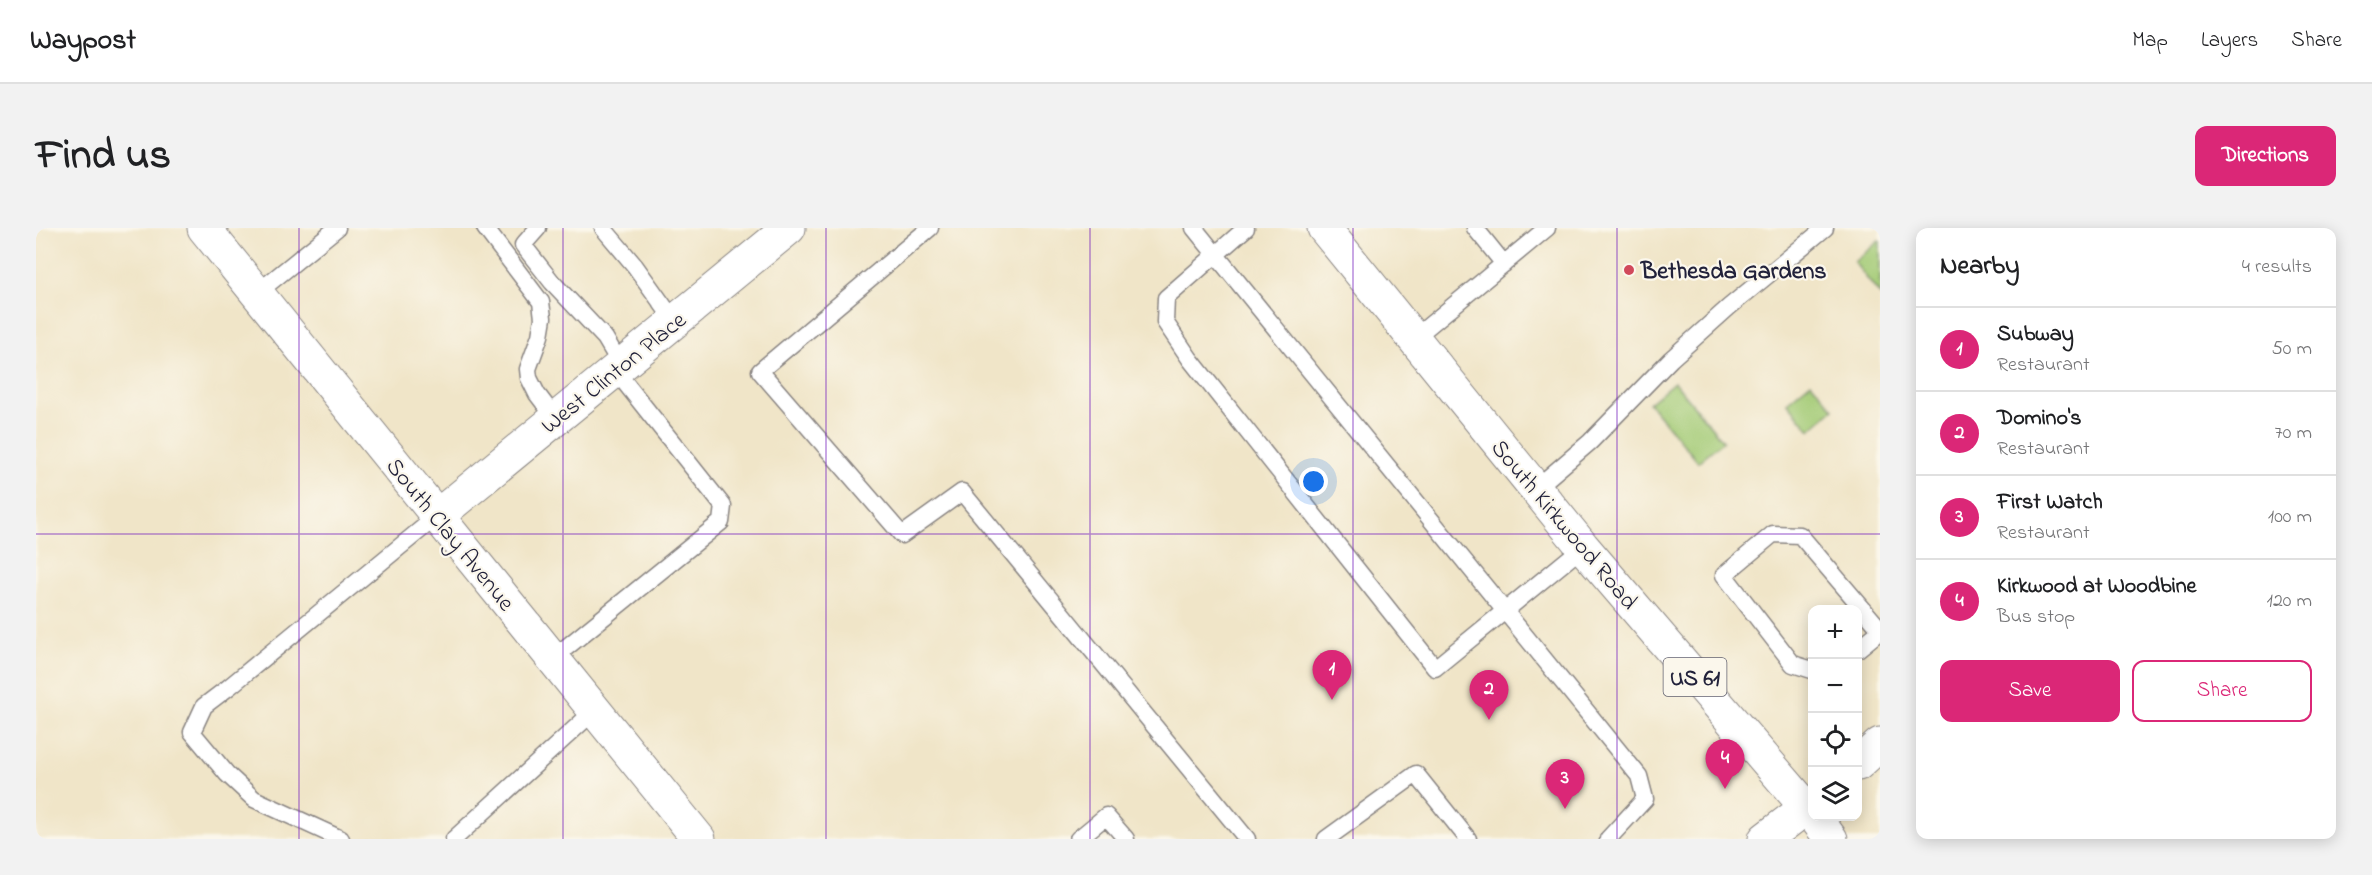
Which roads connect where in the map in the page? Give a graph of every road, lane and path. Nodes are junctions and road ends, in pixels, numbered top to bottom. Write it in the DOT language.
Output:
graph roads {
  1 [pos="204,228"];
  2 [pos="337,228"];
  3 [pos="486,228"];
  4 [pos="537,228"];
  5 [pos="603,228"];
  6 [pos="930,228"];
  7 [pos="1194,228"];
  8 [pos="1246,228"];
  9 [pos="1324,228"];
  10 [pos="1475,228"];
  11 [pos="1547,228"];
  12 [pos="1824,228"];
  13 [pos="780,231"];
  14 [pos="1216,255"];
  15 [pos="1504,264"];
  16 [pos="256,293"];
  17 [pos="675,322"];
  18 [pos="1413,339"];
  19 [pos="618,368"];
  20 [pos="556,419"];
  21 [pos="1534,489"];
  22 [pos="436,517"];
  23 [pos="1583,547"];
  24 [pos="1505,610"];
  25 [pos="1880,630"];
  26 [pos="1862,646"];
  27 [pos="552,659"];
  28 [pos="1808,669"];
  29 [pos="594,711"];
  30 [pos="1880,744"];
  31 [pos="1862,760"];
  32 [pos="1808,805"];
  33 [pos="1808,812"];
  34 [pos="1819,821"];
  35 [pos="341,839"];
  36 [pos="454,839"];
  37 [pos="699,839"];
  38 [pos="1078,839"];
  39 [pos="1126,839"];
  40 [pos="1247,839"];
  41 [pos="1326,839"];
  42 [pos="1468,839"];
  43 [pos="1608,839"];
  44 [pos="1765,839"];
  45 [pos="1831,839"];
  1 -- 16 [label="street, South Clay Avenue"];
  2 -- 16 [label="lane"];
  3 -- 20 [label="lane"];
  4 -- 19 [label="lane"];
  5 -- 17 [label="lane"];
  6 -- 40 [label="lane"];
  7 -- 14 [label="lane"];
  8 -- 14 [label="lane"];
  9 -- 18 [label="street, South Kirkwood Road / US 61"];
  10 -- 15 [label="lane"];
  11 -- 15 [label="lane"];
  12 -- 21 [label="lane"];
  13 -- 17 [label="street, West Clinton Place"];
  14 -- 24 [label="lane"];
  14 -- 24 [label="lane"];
  15 -- 18 [label="lane"];
  16 -- 22 [label="street, South Clay Avenue"];
  17 -- 19 [label="street, West Clinton Place"];
  18 -- 21 [label="street, South Kirkwood Road / US 61"];
  19 -- 20 [label="street, West Clinton Place"];
  19 -- 27 [label="lane"];
  20 -- 22 [label="street, West Clinton Place"];
  21 -- 23 [label="street, South Kirkwood Road / US 61"];
  22 -- 27 [label="street, South Clay Avenue"];
  22 -- 35 [label="lane"];
  23 -- 24 [label="lane"];
  23 -- 32 [label="street, South Kirkwood Road / US 61"];
  24 -- 43 [label="lane"];
  25 -- 26 [label="lane"];
  25 -- 28 [label="lane"];
  27 -- 29 [label="street, South Clay Avenue"];
  29 -- 36 [label="lane"];
  29 -- 37 [label="street, South Clay Avenue"];
  30 -- 31 [label="street"];
  33 -- 44 [label="street"];
  34 -- 45 [label="street, South Kirkwood Road / US 61"];
  38 -- 39 [label="lane"];
  41 -- 42 [label="lane"];
}
